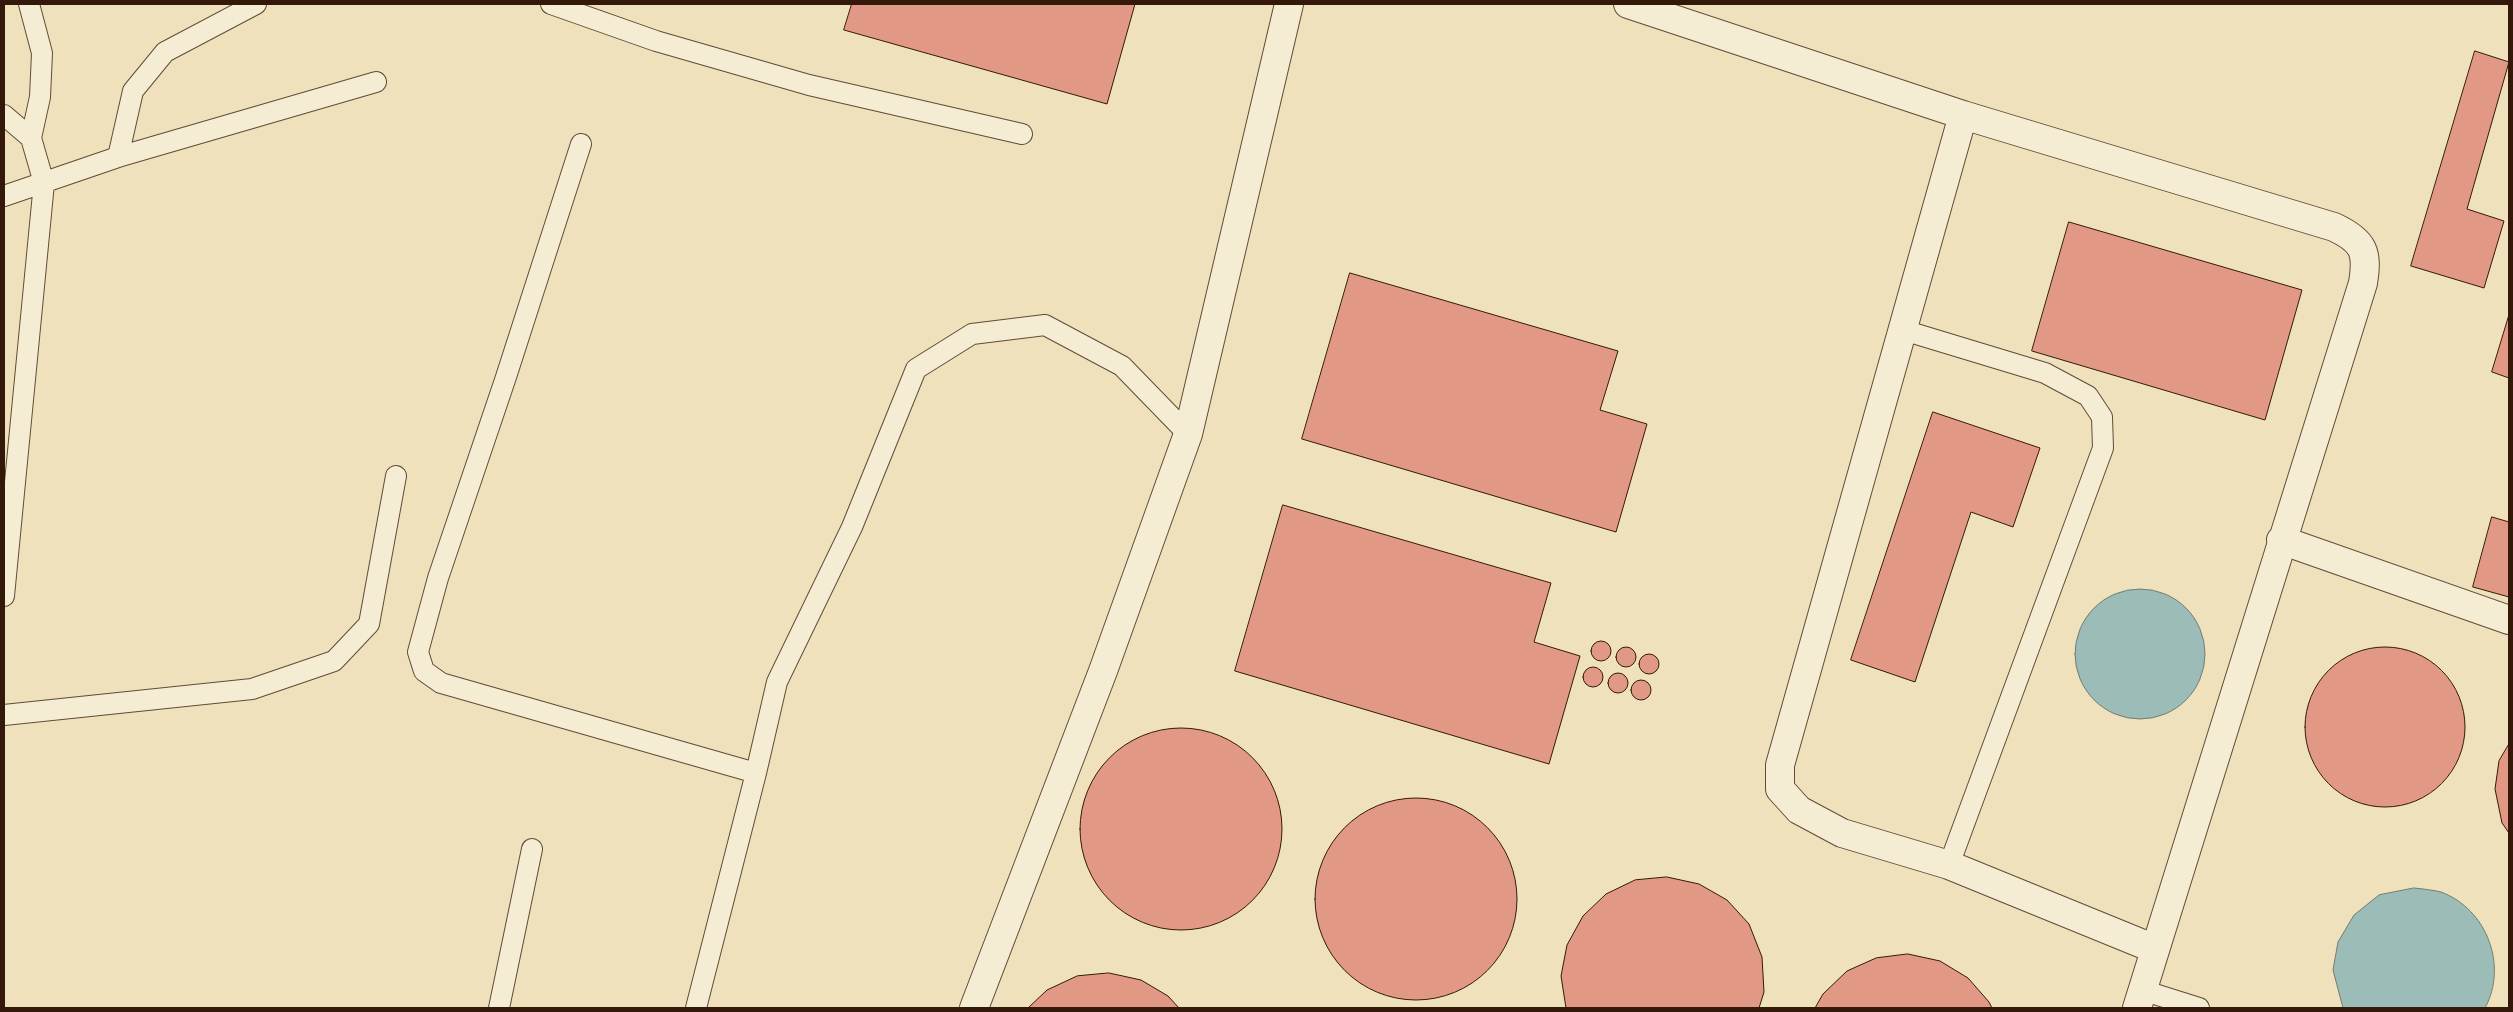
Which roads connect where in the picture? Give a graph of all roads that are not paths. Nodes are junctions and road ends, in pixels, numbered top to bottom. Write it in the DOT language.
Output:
graph roads {
  1 [pos="29,4"];
  2 [pos="256,4"];
  3 [pos="551,4"];
  4 [pos="1289,4"];
  5 [pos="1628,4"];
  6 [pos="376,82"];
  7 [pos="4,115"];
  8 [pos="1963,115"];
  9 [pos="1022,134"];
  10 [pos="31,138"];
  11 [pos="581,144"];
  12 [pos="118,157"];
  13 [pos="44,183"];
  14 [pos="4,196"];
  15 [pos="1903,330"];
  16 [pos="1188,434"];
  17 [pos="396,476"];
  18 [pos="2281,540"];
  19 [pos="4,596"];
  20 [pos="2509,620"];
  21 [pos="4,715"];
  22 [pos="756,773"];
  23 [pos="532,849"];
  24 [pos="1949,865"];
  25 [pos="2155,949"];
  26 [pos="2139,999"];
  27 [pos="499,1008"];
  28 [pos="696,1008"];
  29 [pos="974,1008"];
  30 [pos="2200,1008"];
  1 -- 10 [label="lane"];
  2 -- 12 [label="lane"];
  3 -- 9 [label="lane"];
  4 -- 16 [label="street"];
  5 -- 8 [label="street"];
  6 -- 12 [label="lane"];
  7 -- 10 [label="lane"];
  8 -- 15 [label="street"];
  8 -- 18 [label="street"];
  10 -- 13 [label="lane"];
  11 -- 22 [label="lane"];
  12 -- 13 [label="lane"];
  13 -- 14 [label="lane"];
  13 -- 19 [label="lane"];
  15 -- 24 [label="street"];
  15 -- 24 [label="lane"];
  16 -- 22 [label="lane"];
  16 -- 29 [label="street"];
  17 -- 21 [label="lane"];
  18 -- 20 [label="street"];
  18 -- 25 [label="street"];
  22 -- 28 [label="lane"];
  23 -- 27 [label="lane"];
  24 -- 25 [label="street"];
  25 -- 26 [label="street"];
  26 -- 30 [label="lane"];
}
